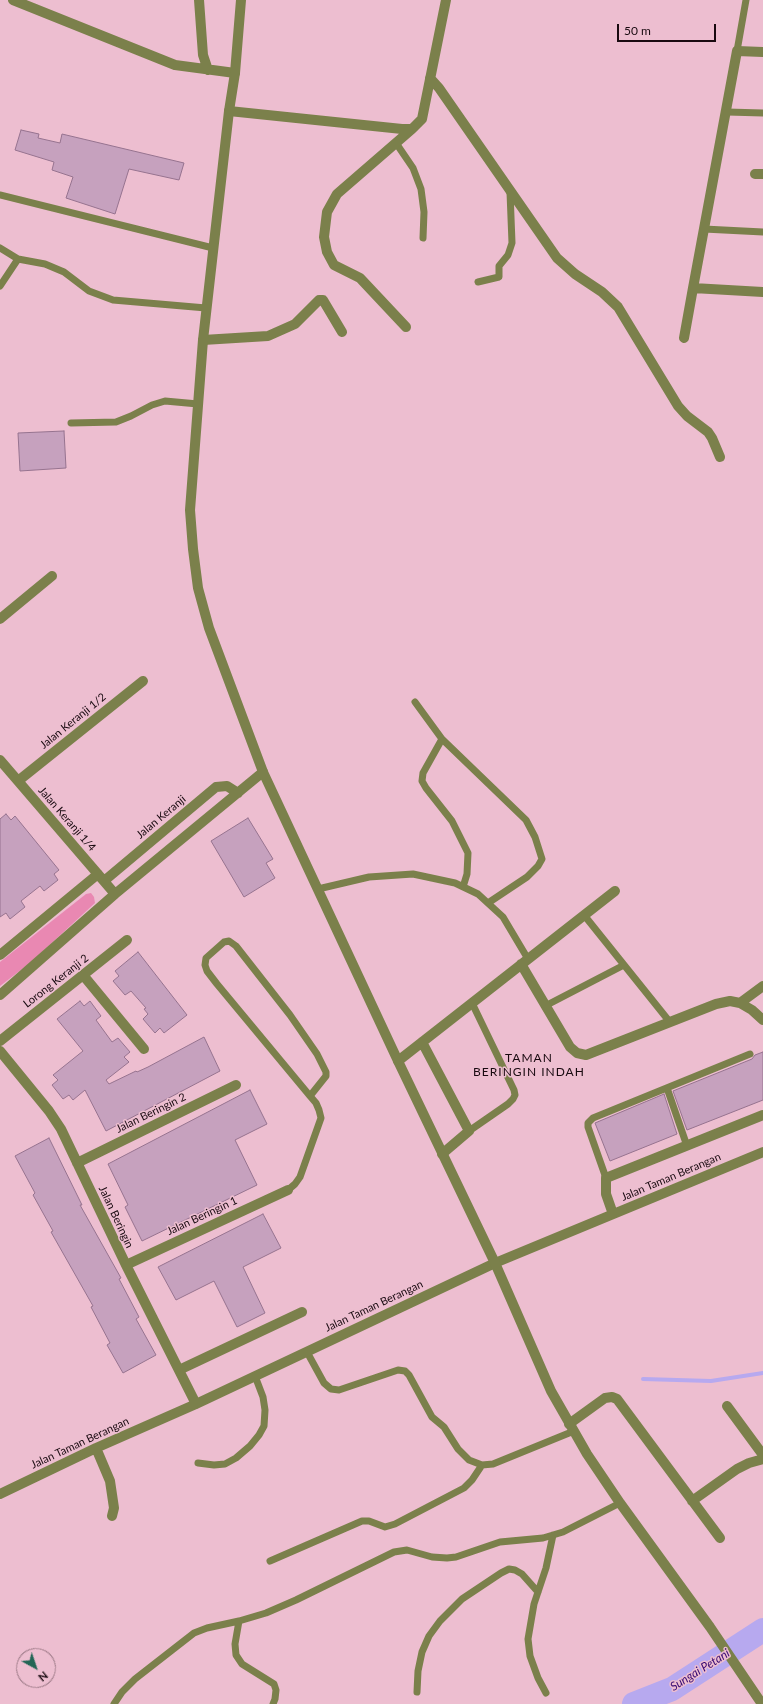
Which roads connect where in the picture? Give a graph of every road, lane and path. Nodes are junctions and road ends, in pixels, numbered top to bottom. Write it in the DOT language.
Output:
graph roads {
  1 [pos="13,0"];
  2 [pos="199,0"];
  3 [pos="241,0"];
  4 [pos="446,0"];
  5 [pos="746,0"];
  6 [pos="738,51"];
  7 [pos="763,52"];
  8 [pos="208,70"];
  9 [pos="235,72"];
  10 [pos="430,78"];
  11 [pos="229,111"];
  12 [pos="727,112"];
  13 [pos="763,113"];
  14 [pos="412,129"];
  15 [pos="396,143"];
  16 [pos="510,190"];
  17 [pos="0,195"];
  18 [pos="704,229"];
  19 [pos="763,232"];
  20 [pos="423,238"];
  21 [pos="0,248"];
  22 [pos="213,248"];
  23 [pos="18,259"];
  24 [pos="478,282"];
  25 [pos="0,286"];
  26 [pos="693,288"];
  27 [pos="763,292"];
  28 [pos="206,308"];
  29 [pos="406,327"];
  30 [pos="342,332"];
  31 [pos="684,338"];
  32 [pos="203,340"];
  33 [pos="198,404"];
  34 [pos="71,423"];
  35 [pos="720,457"];
  36 [pos="52,576"];
  37 [pos="0,619"];
  38 [pos="142,681"];
  39 [pos="415,702"];
  40 [pos="442,738"];
  41 [pos="0,760"];
  42 [pos="263,772"];
  43 [pos="18,781"];
  44 [pos="238,793"];
  45 [pos="101,877"];
  46 [pos="462,886"];
  47 [pos="318,889"];
  48 [pos="615,891"];
  49 [pos="115,894"];
  50 [pos="488,903"];
  51 [pos="584,915"];
  52 [pos="127,940"];
  53 [pos="0,955"];
  54 [pos="524,962"];
  55 [pos="624,965"];
  56 [pos="83,976"];
  57 [pos="763,986"];
  58 [pos="0,995"];
  59 [pos="472,1003"];
  60 [pos="740,1003"];
  61 [pos="545,1006"];
  62 [pos="763,1020"];
  63 [pos="669,1021"];
  64 [pos="0,1041"];
  65 [pos="422,1042"];
  66 [pos="144,1049"];
  67 [pos="0,1050"];
  68 [pos="750,1054"];
  69 [pos="398,1061"];
  70 [pos="236,1085"];
  71 [pos="667,1088"];
  72 [pos="310,1096"];
  73 [pos="763,1115"];
  74 [pos="469,1131"];
  75 [pos="687,1146"];
  76 [pos="763,1152"];
  77 [pos="442,1154"];
  78 [pos="78,1163"];
  79 [pos="606,1178"];
  80 [pos="288,1190"];
  81 [pos="613,1214"];
  82 [pos="494,1263"];
  83 [pos="126,1265"];
  84 [pos="302,1312"];
  85 [pos="307,1352"];
  86 [pos="179,1370"];
  87 [pos="255,1376"];
  88 [pos="196,1404"];
  89 [pos="727,1406"];
  90 [pos="571,1427"];
  91 [pos="96,1448"];
  92 [pos="763,1455"];
  93 [pos="763,1459"];
  94 [pos="198,1463"];
  95 [pos="482,1465"];
  96 [pos="0,1494"];
  97 [pos="692,1501"];
  98 [pos="620,1503"];
  99 [pos="112,1516"];
  100 [pos="553,1535"];
  101 [pos="720,1538"];
  102 [pos="270,1561"];
  103 [pos="538,1592"];
  104 [pos="239,1621"];
  105 [pos="417,1692"];
  106 [pos="546,1693"];
  107 [pos="114,1704"];
  108 [pos="273,1704"];
  109 [pos="762,1704"];
  1 -- 8 [label="street"];
  2 -- 8 [label="street"];
  3 -- 9 [label="street"];
  4 -- 10 [label="street"];
  5 -- 6 [label="lane"];
  6 -- 7 [label="street"];
  6 -- 12 [label="street"];
  8 -- 9 [label="street"];
  9 -- 11 [label="street"];
  10 -- 14 [label="street"];
  10 -- 16 [label="street"];
  11 -- 14 [label="street"];
  11 -- 22 [label="street"];
  12 -- 13 [label="lane"];
  12 -- 18 [label="street"];
  14 -- 15 [label="street"];
  15 -- 20 [label="lane"];
  15 -- 29 [label="street"];
  16 -- 24 [label="lane"];
  16 -- 35 [label="street"];
  17 -- 22 [label="lane"];
  18 -- 19 [label="lane"];
  18 -- 26 [label="street"];
  21 -- 23 [label="lane"];
  22 -- 28 [label="street"];
  23 -- 25 [label="lane"];
  23 -- 28 [label="lane"];
  26 -- 27 [label="street"];
  26 -- 31 [label="street"];
  28 -- 32 [label="street"];
  30 -- 32 [label="street"];
  32 -- 33 [label="street"];
  33 -- 34 [label="lane"];
  33 -- 42 [label="street"];
  36 -- 37 [label="street"];
  38 -- 43 [label="street, Jalan Keranji 1/2"];
  39 -- 40 [label="lane"];
  40 -- 46 [label="lane"];
  40 -- 50 [label="lane"];
  41 -- 43 [label="street, Jalan Keranji 1/4"];
  42 -- 44 [label="street"];
  42 -- 47 [label="street"];
  43 -- 45 [label="street, Jalan Keranji 1/4"];
  44 -- 45 [label="street, Jalan Keranji"];
  44 -- 49 [label="street"];
  45 -- 49 [label="street, Jalan Keranji 1/4"];
  45 -- 53 [label="street, Jalan Keranji"];
  46 -- 47 [label="lane"];
  46 -- 50 [label="lane"];
  47 -- 69 [label="street"];
  48 -- 51 [label="street"];
  49 -- 58 [label="street"];
  50 -- 54 [label="lane"];
  51 -- 54 [label="street"];
  51 -- 55 [label="lane"];
  52 -- 56 [label="street, Lorong Keranji 2"];
  54 -- 59 [label="street"];
  54 -- 61 [label="street"];
  55 -- 61 [label="lane"];
  55 -- 63 [label="lane"];
  56 -- 64 [label="street, Lorong Keranji 2"];
  56 -- 66 [label="street"];
  57 -- 60 [label="street"];
  59 -- 65 [label="street"];
  59 -- 74 [label="lane"];
  60 -- 62 [label="street"];
  60 -- 63 [label="street"];
  61 -- 63 [label="street"];
  65 -- 69 [label="street"];
  65 -- 74 [label="street"];
  67 -- 78 [label="street, Jalan Beringin"];
  68 -- 71 [label="lane"];
  69 -- 77 [label="street"];
  70 -- 78 [label="street, Jalan Beringin 2"];
  71 -- 75 [label="lane"];
  71 -- 79 [label="lane"];
  72 -- 72 [label="lane"];
  72 -- 80 [label="lane"];
  73 -- 75 [label="street"];
  74 -- 77 [label="street"];
  75 -- 79 [label="street"];
  76 -- 81 [label="street, Jalan Taman Berangan"];
  77 -- 82 [label="street"];
  78 -- 83 [label="street, Jalan Beringin"];
  79 -- 81 [label="street"];
  80 -- 83 [label="street, Jalan Beringin 1"];
  81 -- 82 [label="street, Jalan Taman Berangan"];
  82 -- 85 [label="street, Jalan Taman Berangan"];
  82 -- 90 [label="street"];
  83 -- 86 [label="street, Jalan Beringin"];
  84 -- 86 [label="street"];
  85 -- 87 [label="street, Jalan Taman Berangan"];
  85 -- 95 [label="lane"];
  86 -- 88 [label="street, Jalan Beringin"];
  87 -- 88 [label="street, Jalan Taman Berangan"];
  87 -- 94 [label="lane"];
  88 -- 91 [label="street, Jalan Taman Berangan"];
  89 -- 92 [label="street"];
  90 -- 95 [label="lane"];
  90 -- 97 [label="street"];
  90 -- 98 [label="street"];
  91 -- 96 [label="street, Jalan Taman Berangan"];
  91 -- 99 [label="street"];
  93 -- 97 [label="street"];
  95 -- 102 [label="lane"];
  97 -- 101 [label="street"];
  98 -- 100 [label="lane"];
  98 -- 109 [label="street"];
  100 -- 103 [label="lane"];
  100 -- 104 [label="lane"];
  103 -- 105 [label="lane"];
  103 -- 106 [label="lane"];
  104 -- 107 [label="lane"];
  104 -- 108 [label="lane"];
}
